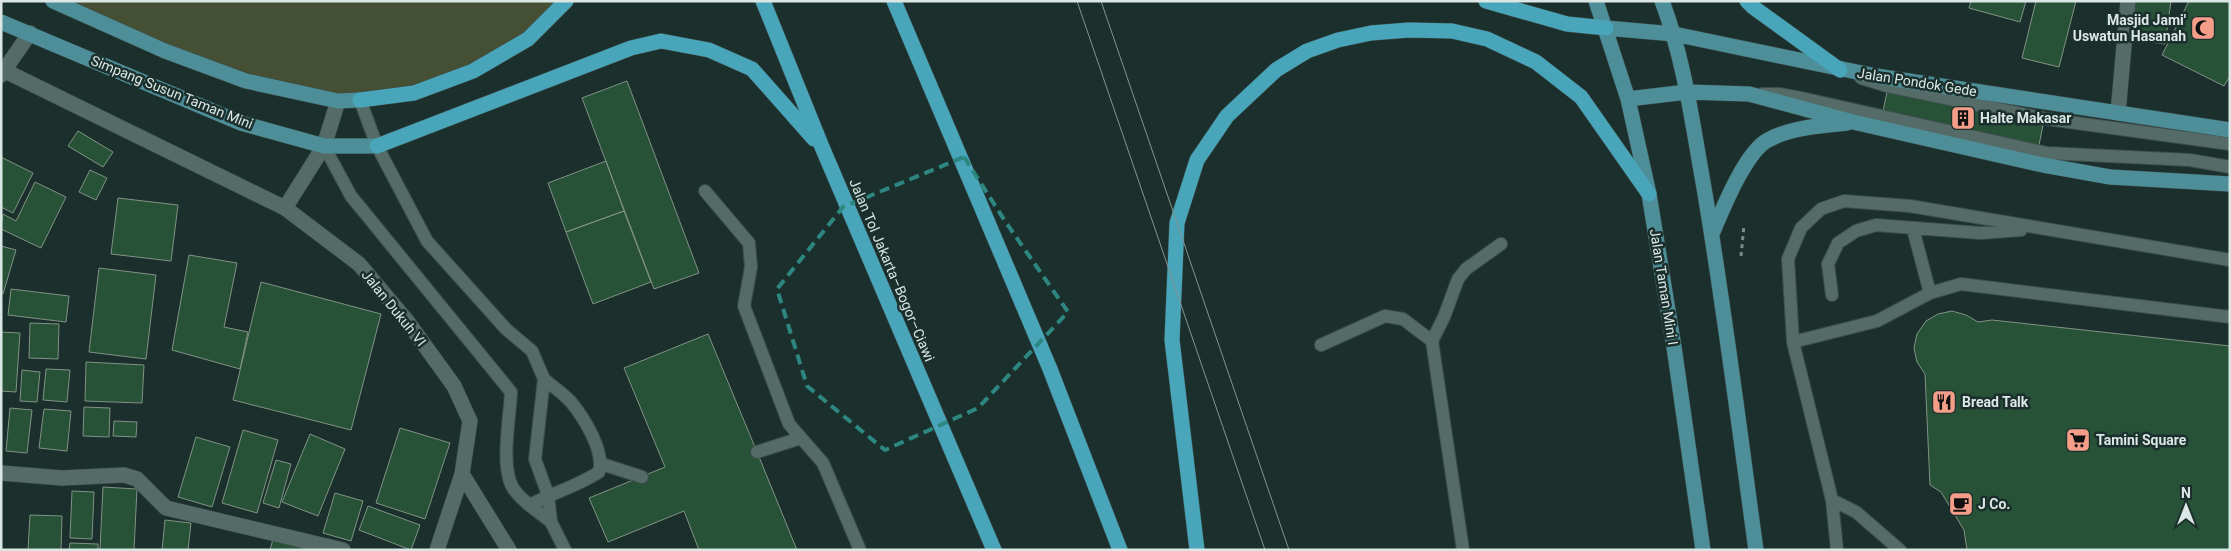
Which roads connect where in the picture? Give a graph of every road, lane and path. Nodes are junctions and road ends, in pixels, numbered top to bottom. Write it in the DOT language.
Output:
graph roads {
  1 [pos="53,1"];
  2 [pos="566,1"];
  3 [pos="763,1"];
  4 [pos="894,1"];
  5 [pos="1486,1"];
  6 [pos="1596,1"];
  7 [pos="1662,1"];
  8 [pos="2128,1"];
  9 [pos="1750,3"];
  10 [pos="1,22"];
  11 [pos="1606,28"];
  12 [pos="30,33"];
  13 [pos="1674,34"];
  14 [pos="1840,70"];
  15 [pos="2,71"];
  16 [pos="1687,92"];
  17 [pos="1749,94"];
  18 [pos="1628,99"];
  19 [pos="360,100"];
  20 [pos="338,101"];
  21 [pos="2118,113"];
  22 [pos="1853,122"];
  23 [pos="2230,130"];
  24 [pos="2230,144"];
  25 [pos="324,146"];
  26 [pos="377,146"];
  27 [pos="822,147"];
  28 [pos="2230,167"];
  29 [pos="2228,185"];
  30 [pos="705,191"];
  31 [pos="1649,194"];
  32 [pos="285,208"];
  33 [pos="2041,228"];
  34 [pos="1913,230"];
  35 [pos="1712,235"];
  36 [pos="1501,244"];
  37 [pos="2230,260"];
  38 [pos="1930,292"];
  39 [pos="1832,295"];
  40 [pos="2230,317"];
  41 [pos="1432,341"];
  42 [pos="1793,342"];
  43 [pos="1321,345"];
  44 [pos="544,379"];
  45 [pos="801,438"];
  46 [pos="757,452"];
  47 [pos="602,464"];
  48 [pos="1,474"];
  49 [pos="462,474"];
  50 [pos="642,476"];
  51 [pos="548,496"];
  52 [pos="1832,500"];
  53 [pos="530,506"];
  54 [pos="551,522"];
  55 [pos="343,550"];
  56 [pos="437,550"];
  57 [pos="509,550"];
  58 [pos="565,550"];
  59 [pos="860,550"];
  60 [pos="994,550"];
  61 [pos="1120,550"];
  62 [pos="1197,550"];
  63 [pos="1463,550"];
  64 [pos="1703,550"];
  65 [pos="1756,550"];
  66 [pos="1837,550"];
  67 [pos="1900,550"];
  1 -- 20 [label="main road"];
  2 -- 19 [label="highway"];
  3 -- 27 [label="highway, Jalan Tol Jakarta–Bogor–Ciawi"];
  4 -- 61 [label="highway"];
  5 -- 11 [label="highway"];
  6 -- 11 [label="main road, Jalan Taman Mini I"];
  7 -- 13 [label="main road"];
  8 -- 21 [label="street"];
  9 -- 14 [label="highway"];
  10 -- 12 [label="main road, Simpang Susun Taman Mini"];
  11 -- 13 [label="main road, Jalan Pondok Gede"];
  11 -- 18 [label="main road, Jalan Taman Mini I"];
  12 -- 15 [label="street"];
  12 -- 25 [label="main road, Simpang Susun Taman Mini"];
  13 -- 14 [label="main road, Jalan Pondok Gede"];
  13 -- 16 [label="main road"];
  14 -- 21 [label="main road, Jalan Pondok Gede"];
  14 -- 24 [label="lane"];
  15 -- 32 [label="street, Jalan Dukuh VI"];
  16 -- 17 [label="main road"];
  16 -- 18 [label="main road"];
  16 -- 35 [label="main road"];
  17 -- 22 [label="main road"];
  17 -- 28 [label="lane"];
  18 -- 31 [label="main road, Jalan Taman Mini I"];
  19 -- 20 [label="main road"];
  19 -- 26 [label="lane"];
  20 -- 25 [label="street"];
  21 -- 23 [label="main road, Jalan Pondok Gede"];
  22 -- 29 [label="main road"];
  22 -- 35 [label="main road"];
  25 -- 26 [label="main road, Simpang Susun Taman Mini"];
  25 -- 32 [label="street"];
  25 -- 53 [label="lane"];
  26 -- 27 [label="highway"];
  26 -- 44 [label="lane"];
  27 -- 60 [label="highway, Jalan Tol Jakarta–Bogor–Ciawi"];
  30 -- 45 [label="lane"];
  31 -- 62 [label="highway"];
  31 -- 64 [label="main road, Jalan Taman Mini I"];
  32 -- 49 [label="street, Jalan Dukuh VI"];
  33 -- 34 [label="lane"];
  33 -- 37 [label="lane"];
  33 -- 42 [label="lane"];
  34 -- 38 [label="lane"];
  34 -- 39 [label="lane"];
  35 -- 65 [label="main road"];
  36 -- 41 [label="lane"];
  38 -- 40 [label="lane"];
  38 -- 42 [label="lane"];
  41 -- 43 [label="lane"];
  41 -- 63 [label="lane"];
  42 -- 52 [label="lane"];
  44 -- 47 [label="lane"];
  44 -- 51 [label="lane"];
  45 -- 46 [label="lane"];
  45 -- 59 [label="lane"];
  47 -- 50 [label="lane"];
  47 -- 51 [label="lane"];
  48 -- 55 [label="street"];
  49 -- 56 [label="street, Jalan Dukuh VI"];
  49 -- 57 [label="street"];
  51 -- 53 [label="lane"];
  51 -- 54 [label="lane"];
  52 -- 66 [label="lane"];
  52 -- 67 [label="lane"];
  53 -- 54 [label="lane"];
  54 -- 58 [label="lane"];
}
